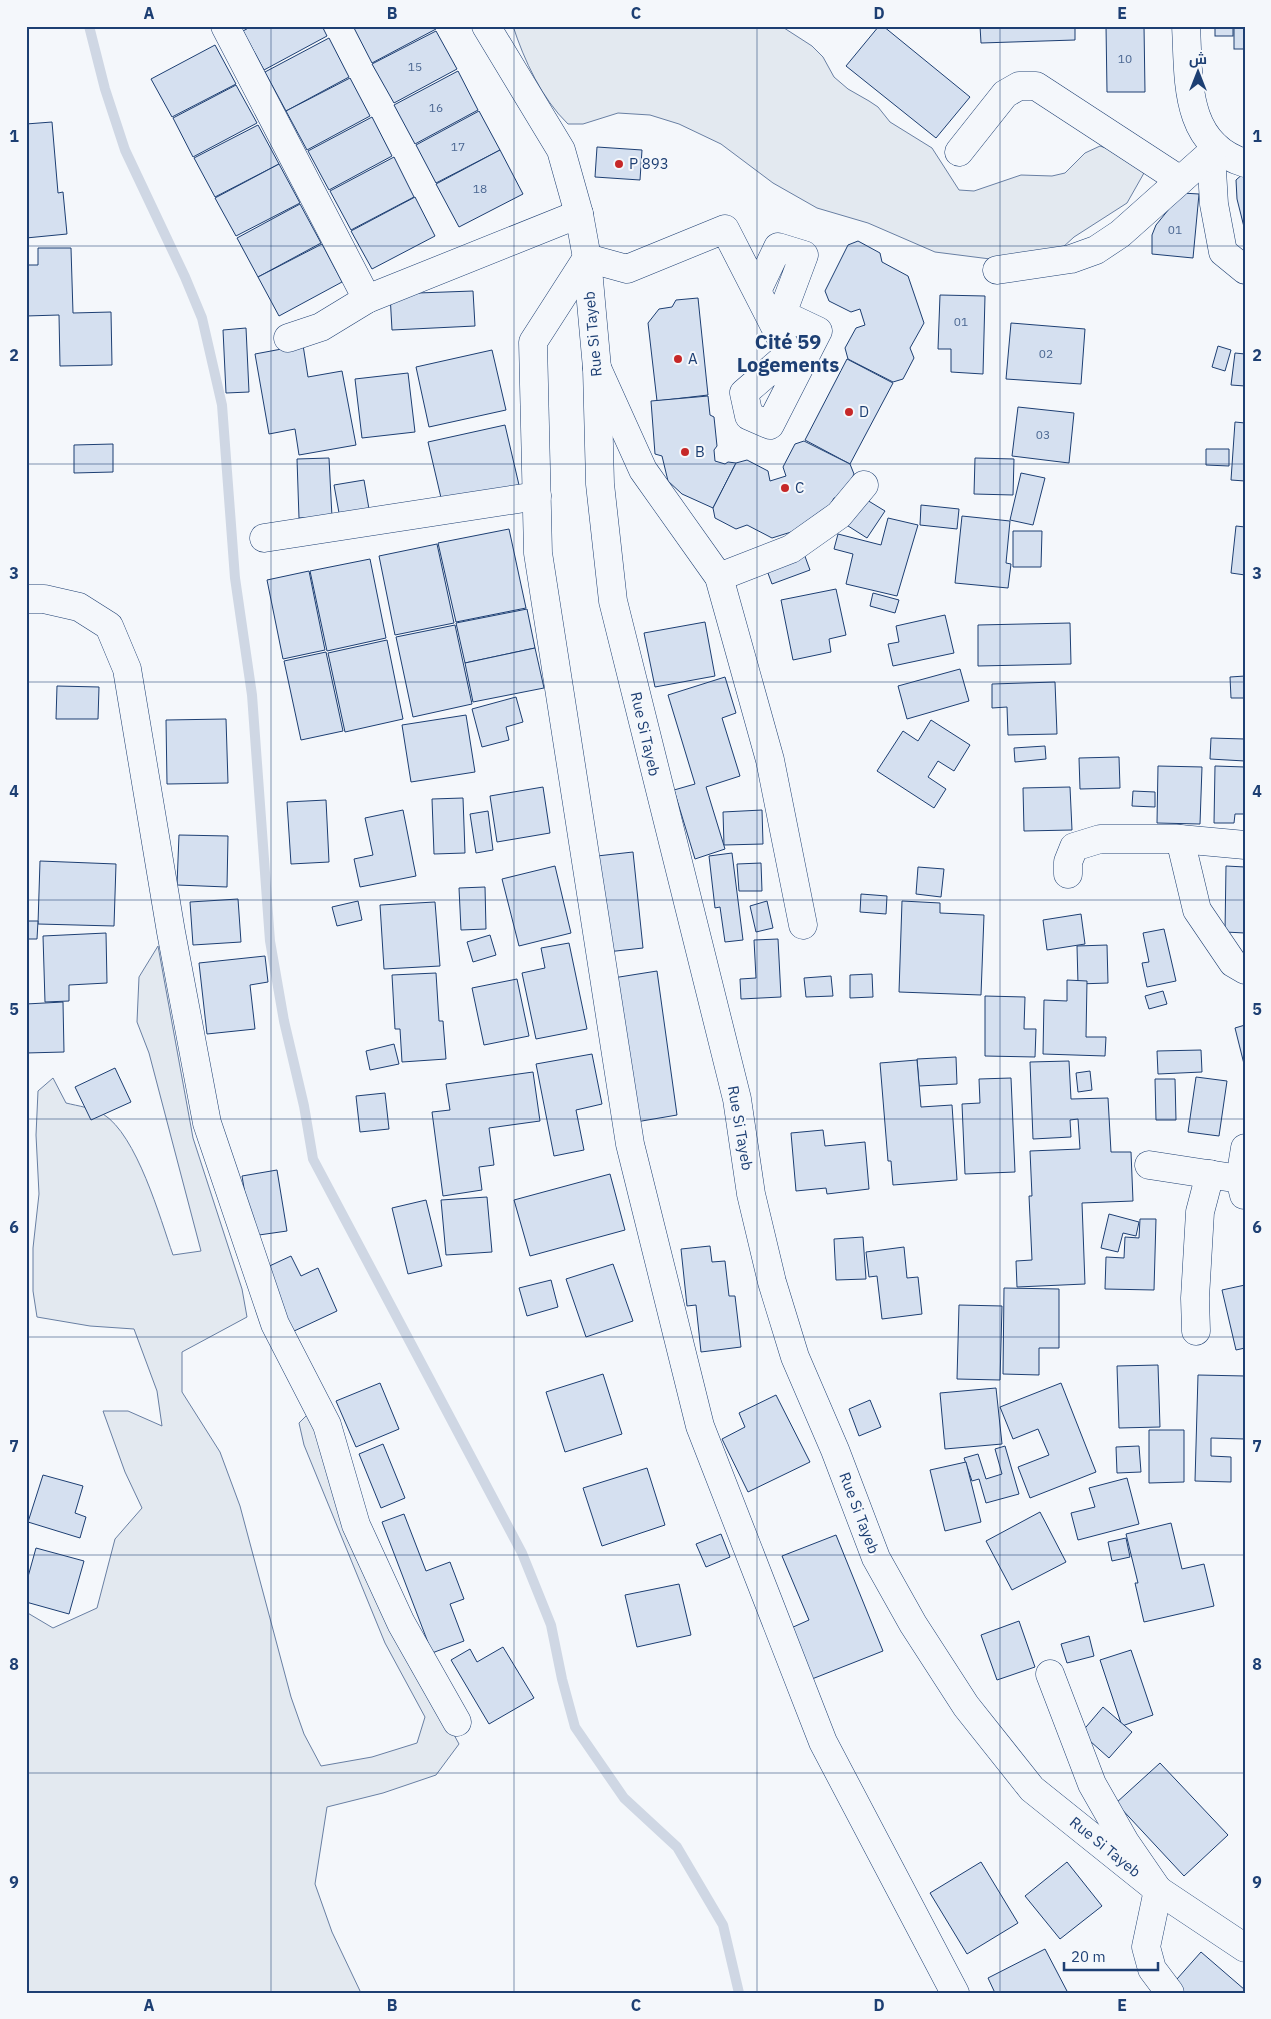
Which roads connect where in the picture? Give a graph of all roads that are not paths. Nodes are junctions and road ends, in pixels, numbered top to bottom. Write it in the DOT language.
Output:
graph roads {
  1 [pos="225,26"];
  2 [pos="486,26"];
  3 [pos="1186,26"];
  4 [pos="1213,149"];
  5 [pos="959,152"];
  6 [pos="1245,163"];
  7 [pos="1180,180"];
  8 [pos="579,214"];
  9 [pos="587,258"];
  10 [pos="997,270"];
  11 [pos="1245,270"];
  12 [pos="757,291"];
  13 [pos="367,299"];
  14 [pos="288,338"];
  15 [pos="597,368"];
  16 [pos="864,485"];
  17 [pos="537,496"];
  18 [pos="264,538"];
  19 [pos="719,577"];
  20 [pos="26,599"];
  21 [pos="1180,839"];
  22 [pos="1245,845"];
  23 [pos="1068,874"];
  24 [pos="803,925"];
  25 [pos="1245,970"];
  26 [pos="1245,1148"];
  27 [pos="1149,1165"];
  28 [pos="1210,1174"];
  29 [pos="1242,1187"];
  30 [pos="1196,1331"];
  31 [pos="1050,1674"];
  32 [pos="457,1722"];
  33 [pos="1158,1890"];
  34 [pos="1245,1948"];
  35 [pos="955,1993"];
  36 [pos="1170,1993"];
  1 -- 13 [label="street"];
  2 -- 8 [label="street, Rue Si Tayeb"];
  3 -- 4 [label="street"];
  4 -- 6 [label="street"];
  4 -- 7 [label="street"];
  4 -- 11 [label="street"];
  5 -- 7 [label="street"];
  7 -- 10 [label="street"];
  8 -- 9 [label="street, Rue Si Tayeb"];
  8 -- 13 [label="street"];
  9 -- 12 [label="street"];
  9 -- 15 [label="street, Rue Si Tayeb"];
  9 -- 17 [label="street"];
  12 -- 12 [label="street"];
  13 -- 14 [label="street"];
  15 -- 19 [label="street"];
  15 -- 33 [label="street, Rue Si Tayeb"];
  16 -- 19 [label="street"];
  17 -- 18 [label="street"];
  17 -- 35 [label="street"];
  19 -- 24 [label="street"];
  20 -- 32 [label="street"];
  21 -- 22 [label="street"];
  21 -- 23 [label="street"];
  21 -- 25 [label="street"];
  26 -- 29 [label="street"];
  27 -- 28 [label="street"];
  28 -- 29 [label="street"];
  28 -- 30 [label="street"];
  31 -- 33 [label="street"];
  33 -- 34 [label="street, Rue Si Tayeb"];
  33 -- 36 [label="street"];
}
